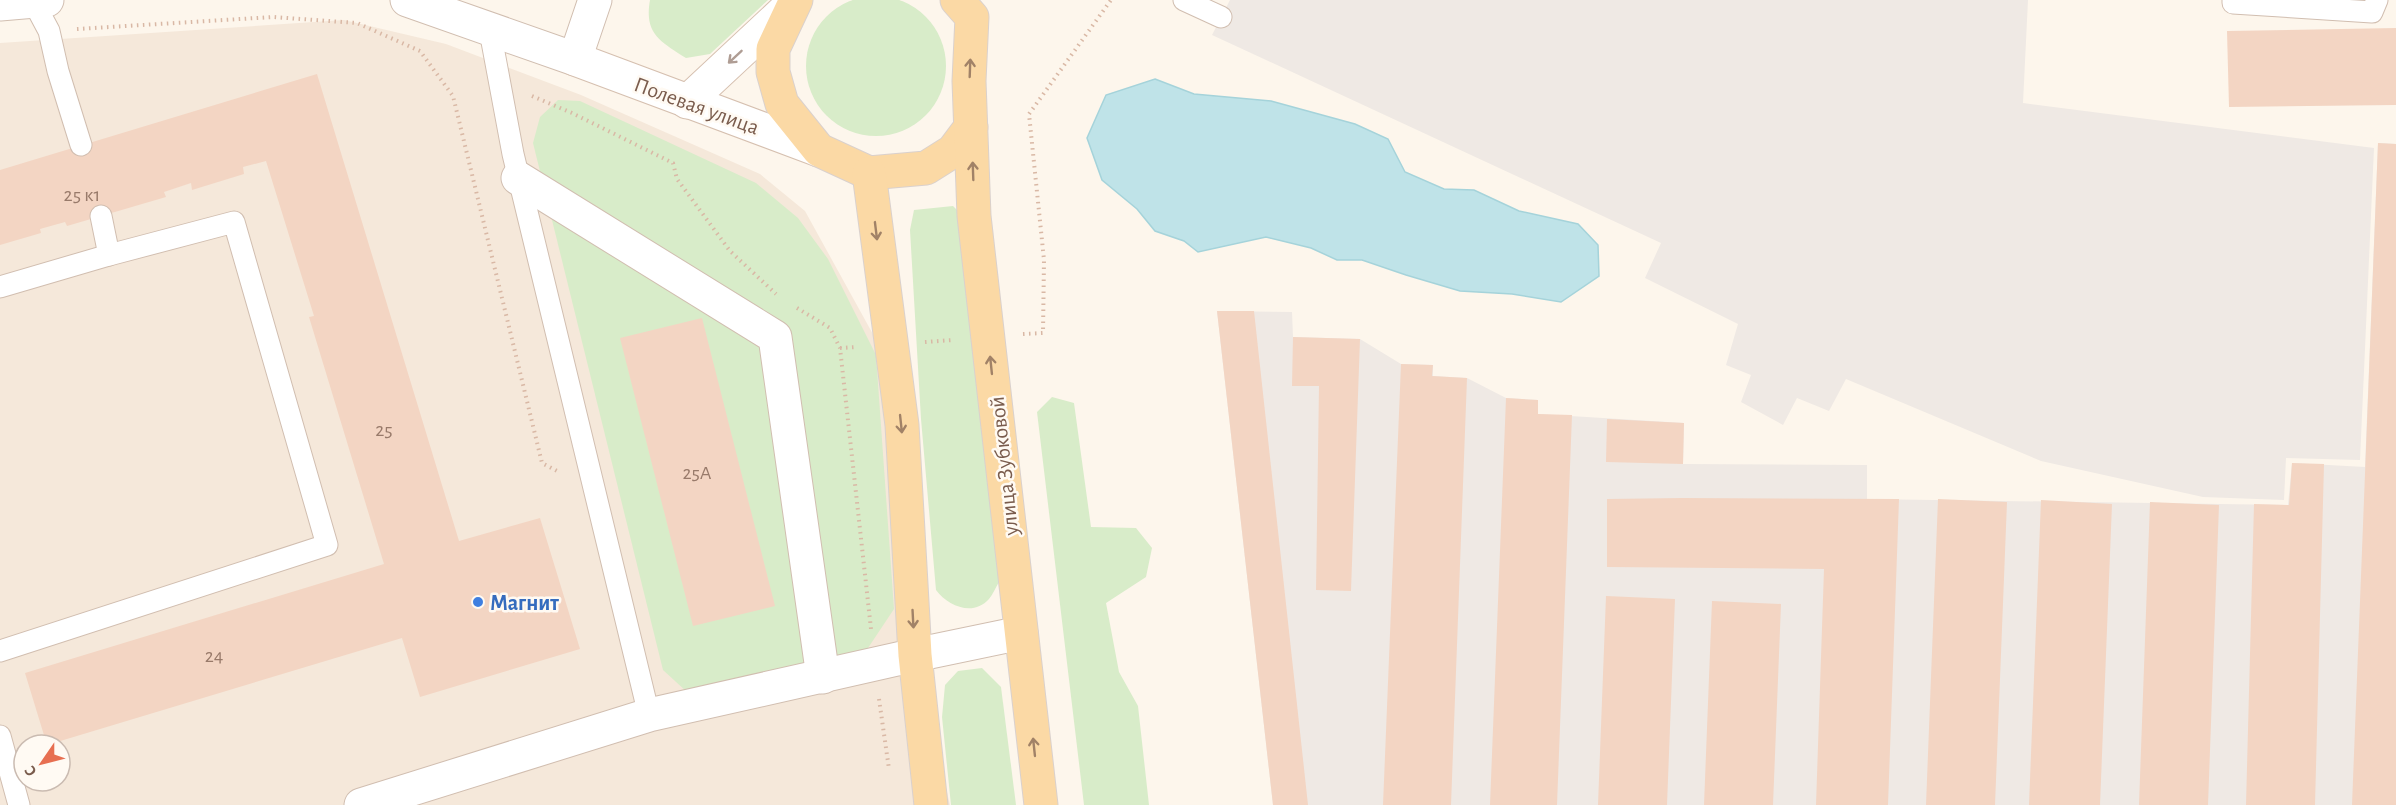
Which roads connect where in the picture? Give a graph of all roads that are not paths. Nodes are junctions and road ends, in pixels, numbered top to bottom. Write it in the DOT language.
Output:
graph roads {
  1 [pos="407,0"];
  2 [pos="595,0"];
  3 [pos="1184,0"];
  4 [pos="2233,0"];
  5 [pos="2377,0"];
  6 [pos="795,1"];
  7 [pos="0,4"];
  8 [pos="968,6"];
  9 [pos="43,11"];
  10 [pos="1221,17"];
  11 [pos="490,31"];
  12 [pos="575,59"];
  13 [pos="687,102"];
  14 [pos="971,127"];
  15 [pos="81,146"];
  16 [pos="819,150"];
  17 [pos="869,173"];
  18 [pos="518,178"];
  19 [pos="101,216"];
  20 [pos="109,255"];
  21 [pos="0,287"];
  22 [pos="1021,633"];
  23 [pos="0,651"];
  24 [pos="915,655"];
  25 [pos="823,677"];
  26 [pos="649,715"];
  27 [pos="0,736"];
  28 [pos="19,805"];
  29 [pos="361,805"];
  30 [pos="931,805"];
  31 [pos="1041,805"];
  1 -- 11 [label="street, Полевая улица"];
  2 -- 12 [label="street"];
  3 -- 10 [label="lane"];
  4 -- 5 [label="lane"];
  6 -- 13 [label="street, one-way"];
  6 -- 16 [label="main road"];
  7 -- 9 [label="street"];
  14 -- 8 [label="main road, улица Зубковой, one-way"];
  9 -- 15 [label="lane"];
  11 -- 12 [label="street, Полевая улица"];
  11 -- 18 [label="lane"];
  12 -- 13 [label="street, Полевая улица"];
  13 -- 16 [label="street, Полевая улица"];
  14 -- 17 [label="main road"];
  22 -- 14 [label="main road, улица Зубковой, one-way"];
  16 -- 17 [label="main road"];
  17 -- 24 [label="main road, one-way"];
  18 -- 25 [label="street"];
  18 -- 26 [label="lane"];
  19 -- 20 [label="lane"];
  20 -- 21 [label="lane"];
  20 -- 23 [label="lane"];
  22 -- 24 [label="street"];
  31 -- 22 [label="main road, улица Зубковой, one-way"];
  24 -- 25 [label="street"];
  24 -- 30 [label="main road"];
  25 -- 26 [label="street"];
  26 -- 29 [label="street"];
  27 -- 28 [label="lane"];
}
